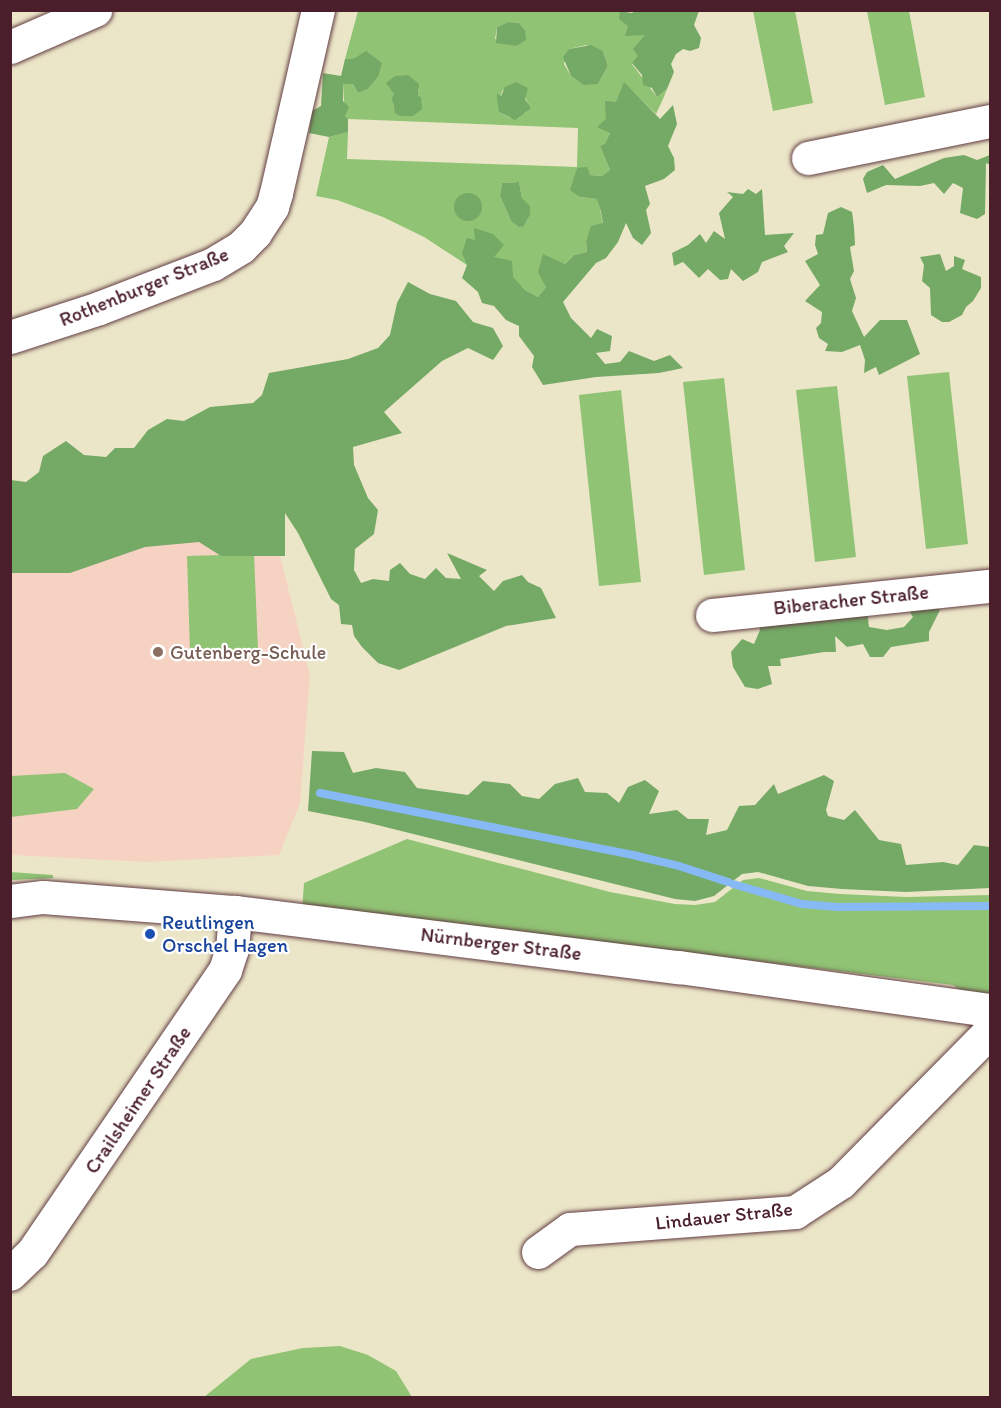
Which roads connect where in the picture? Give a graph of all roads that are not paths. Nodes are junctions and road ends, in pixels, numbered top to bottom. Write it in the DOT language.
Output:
graph roads {
  1 [pos="95,10"];
  2 [pos="318,10"];
  3 [pos="10,47"];
  4 [pos="990,121"];
  5 [pos="808,158"];
  6 [pos="10,337"];
  7 [pos="990,586"];
  8 [pos="712,615"];
  9 [pos="10,901"];
  10 [pos="235,912"];
  11 [pos="990,1010"];
  12 [pos="990,1031"];
  13 [pos="538,1252"];
  14 [pos="10,1274"];
  1 -- 3 [label="street"];
  2 -- 6 [label="street, Rothenburger Straße"];
  4 -- 5 [label="street"];
  7 -- 8 [label="street, Biberacher Straße"];
  9 -- 10 [label="street, Nürnberger Straße"];
  10 -- 11 [label="street, Nürnberger Straße"];
  10 -- 14 [label="street, Crailsheimer Straße"];
  12 -- 13 [label="street, Lindauer Straße"];
}
